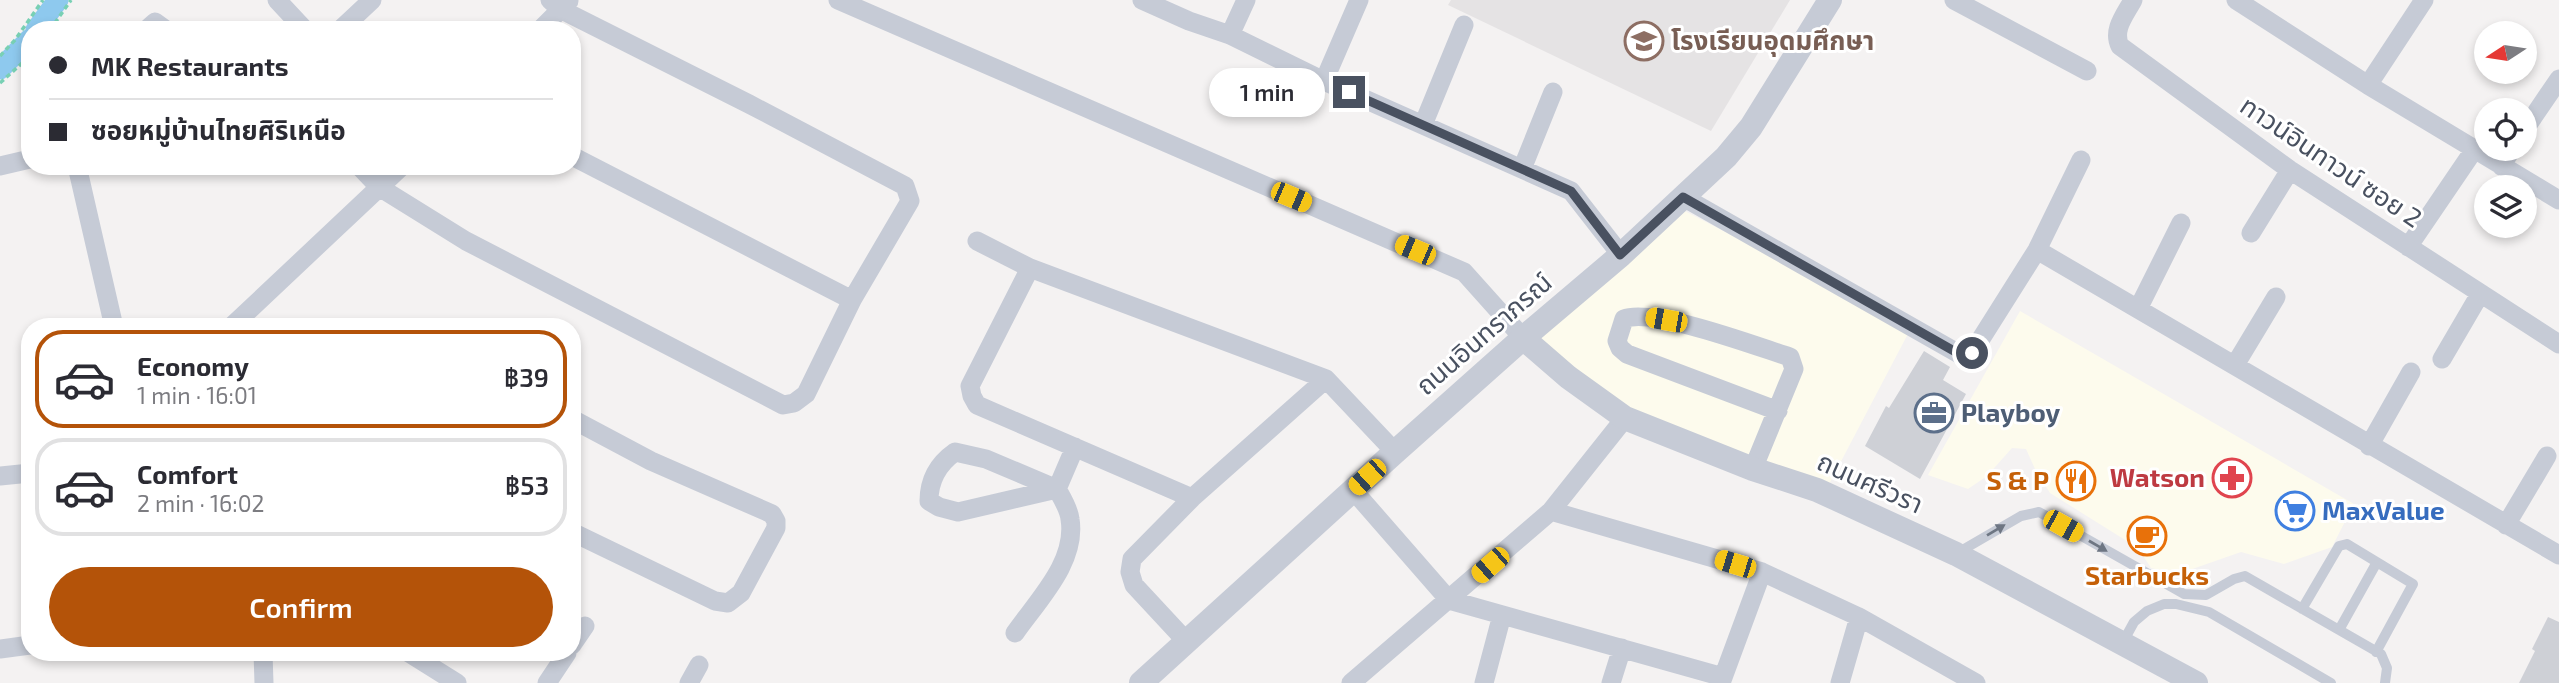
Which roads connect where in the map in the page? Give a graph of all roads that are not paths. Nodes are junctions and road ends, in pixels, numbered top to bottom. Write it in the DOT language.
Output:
graph roads {
  1 [pos="277,0"];
  2 [pos="372,0"];
  3 [pos="838,0"];
  4 [pos="1142,0"];
  5 [pos="1246,0"];
  6 [pos="1359,0"];
  7 [pos="1830,0"];
  8 [pos="1954,0"];
  9 [pos="2133,0"];
  10 [pos="2236,0"];
  11 [pos="2424,0"];
  12 [pos="560,3"];
  13 [pos="297,21"];
  14 [pos="350,21"];
  15 [pos="547,21"];
  16 [pos="1464,25"];
  17 [pos="1230,36"];
  18 [pos="2087,71"];
  19 [pos="2559,79"];
  20 [pos="1324,81"];
  21 [pos="2368,86"];
  22 [pos="1553,92"];
  23 [pos="2537,112"];
  24 [pos="1423,125"];
  25 [pos="2474,150"];
  26 [pos="2081,160"];
  27 [pos="21,161"];
  28 [pos="581,161"];
  29 [pos="2493,161"];
  30 [pos="2504,161"];
  31 [pos="0,166"];
  32 [pos="2501,166"];
  33 [pos="1522,169"];
  34 [pos="2290,170"];
  35 [pos="79,175"];
  36 [pos="368,175"];
  37 [pos="392,175"];
  38 [pos="379,187"];
  39 [pos="1683,197"];
  40 [pos="2559,200"];
  41 [pos="2180,223"];
  42 [pos="2250,233"];
  43 [pos="977,241"];
  44 [pos="2409,247"];
  45 [pos="2037,250"];
  46 [pos="1620,255"];
  47 [pos="1030,268"];
  48 [pos="2480,294"];
  49 [pos="2276,297"];
  50 [pos="852,300"];
  51 [pos="2138,309"];
  52 [pos="112,318"];
  53 [pos="245,318"];
  54 [pos="1523,338"];
  55 [pos="2559,344"];
  56 [pos="2442,359"];
  57 [pos="2235,365"];
  58 [pos="2411,372"];
  59 [pos="1326,379"];
  60 [pos="1778,411"];
  61 [pos="1625,418"];
  62 [pos="581,424"];
  63 [pos="2369,446"];
  64 [pos="1075,447"];
  65 [pos="1395,452"];
  66 [pos="2547,456"];
  67 [pos="1753,469"];
  68 [pos="21,474"];
  69 [pos="0,476"];
  70 [pos="1057,489"];
  71 [pos="1353,490"];
  72 [pos="1192,498"];
  73 [pos="1551,511"];
  74 [pos="2506,525"];
  75 [pos="581,536"];
  76 [pos="1956,554"];
  77 [pos="2559,555"];
  78 [pos="2377,562"];
  79 [pos="1762,572"];
  80 [pos="1449,600"];
  81 [pos="2302,609"];
  82 [pos="1502,615"];
  83 [pos="1859,617"];
  84 [pos="584,626"];
  85 [pos="2339,630"];
  86 [pos="581,631"];
  87 [pos="1015,633"];
  88 [pos="1186,640"];
  89 [pos="2123,643"];
  90 [pos="21,646"];
  91 [pos="1622,648"];
  92 [pos="0,649"];
  93 [pos="2376,652"];
  94 [pos="263,661"];
  95 [pos="424,661"];
  96 [pos="562,661"];
  97 [pos="699,665"];
  98 [pos="1722,680"];
  99 [pos="2326,681"];
  100 [pos="1970,682"];
  101 [pos="264,683"];
  102 [pos="457,683"];
  103 [pos="547,683"];
  104 [pos="689,683"];
  105 [pos="1141,683"];
  106 [pos="1351,683"];
  107 [pos="1484,683"];
  108 [pos="1611,683"];
  109 [pos="1840,683"];
  110 [pos="2196,683"];
  111 [pos="2385,683"];
  1 -- 13 [label="street"];
  2 -- 14 [label="street"];
  3 -- 54 [label="street"];
  4 -- 17 [label="street"];
  5 -- 17 [label="street"];
  6 -- 20 [label="street"];
  7 -- 39 [label="street, ถนนอินทราภรณ์"];
  8 -- 18 [label="street"];
  9 -- 34 [label="street, ทาวน์อินทาวน์ ซอย 2"];
  10 -- 21 [label="street"];
  11 -- 21 [label="street"];
  12 -- 15 [label="street"];
  12 -- 50 [label="street"];
  16 -- 24 [label="street"];
  17 -- 20 [label="street"];
  19 -- 23 [label="street"];
  20 -- 24 [label="street"];
  21 -- 25 [label="street"];
  22 -- 33 [label="street"];
  24 -- 33 [label="street"];
  25 -- 44 [label="street"];
  26 -- 45 [label="street"];
  27 -- 31 [label="street"];
  28 -- 50 [label="street"];
  29 -- 32 [label="street"];
  30 -- 32 [label="street"];
  32 -- 40 [label="street"];
  33 -- 46 [label="street"];
  34 -- 42 [label="street"];
  34 -- 44 [label="street, ทาวน์อินทาวน์ ซอย 2"];
  35 -- 52 [label="street"];
  36 -- 38 [label="street"];
  37 -- 38 [label="street"];
  38 -- 50 [label="street"];
  38 -- 53 [label="street"];
  39 -- 45 [label="street"];
  39 -- 46 [label="street, ถนนอินทราภรณ์"];
  41 -- 51 [label="street"];
  43 -- 47 [label="street"];
  44 -- 48 [label="street, ทาวน์อินทาวน์ ซอย 2"];
  45 -- 51 [label="street"];
  46 -- 54 [label="street, ถนนอินทราภรณ์"];
  47 -- 59 [label="street"];
  47 -- 64 [label="street"];
  48 -- 55 [label="street, ทาวน์อินทาวน์ ซอย 2"];
  48 -- 56 [label="street"];
  49 -- 57 [label="street"];
  51 -- 57 [label="street"];
  54 -- 61 [label="street, ถนนศรีวรา"];
  54 -- 65 [label="street, ถนนอินทราภรณ์"];
  57 -- 63 [label="street"];
  58 -- 63 [label="street"];
  59 -- 65 [label="street"];
  59 -- 72 [label="street"];
  60 -- 60 [label="street"];
  60 -- 67 [label="street"];
  61 -- 67 [label="street, ถนนศรีวรา"];
  61 -- 73 [label="street"];
  62 -- 75 [label="street"];
  63 -- 74 [label="street"];
  64 -- 70 [label="street"];
  64 -- 72 [label="street"];
  65 -- 71 [label="street, ถนนอินทราภรณ์"];
  66 -- 74 [label="street"];
  67 -- 76 [label="street, ถนนศรีวรา"];
  68 -- 69 [label="street"];
  70 -- 70 [label="street"];
  70 -- 87 [label="street"];
  71 -- 80 [label="street"];
  71 -- 88 [label="street, ถนนอินทราภรณ์"];
  72 -- 88 [label="street"];
  73 -- 79 [label="street"];
  73 -- 80 [label="street"];
  74 -- 77 [label="street"];
  76 -- 81 [label="lane, one-way"];
  76 -- 89 [label="street, ถนนศรีวรา"];
  78 -- 81 [label="lane"];
  78 -- 85 [label="lane"];
  78 -- 93 [label="lane"];
  79 -- 83 [label="street"];
  79 -- 98 [label="street"];
  80 -- 82 [label="street"];
  80 -- 106 [label="street"];
  81 -- 85 [label="lane"];
  82 -- 91 [label="street"];
  82 -- 107 [label="street"];
  83 -- 100 [label="street"];
  83 -- 109 [label="street"];
  84 -- 86 [label="street"];
  85 -- 93 [label="lane"];
  88 -- 105 [label="street, ถนนอินทราภรณ์"];
  89 -- 99 [label="lane"];
  89 -- 110 [label="street, ถนนศรีวรา"];
  90 -- 92 [label="street"];
  91 -- 98 [label="street"];
  91 -- 108 [label="street"];
  93 -- 111 [label="lane"];
  94 -- 101 [label="street"];
  95 -- 102 [label="street"];
  96 -- 103 [label="street"];
  97 -- 104 [label="street"];
}
